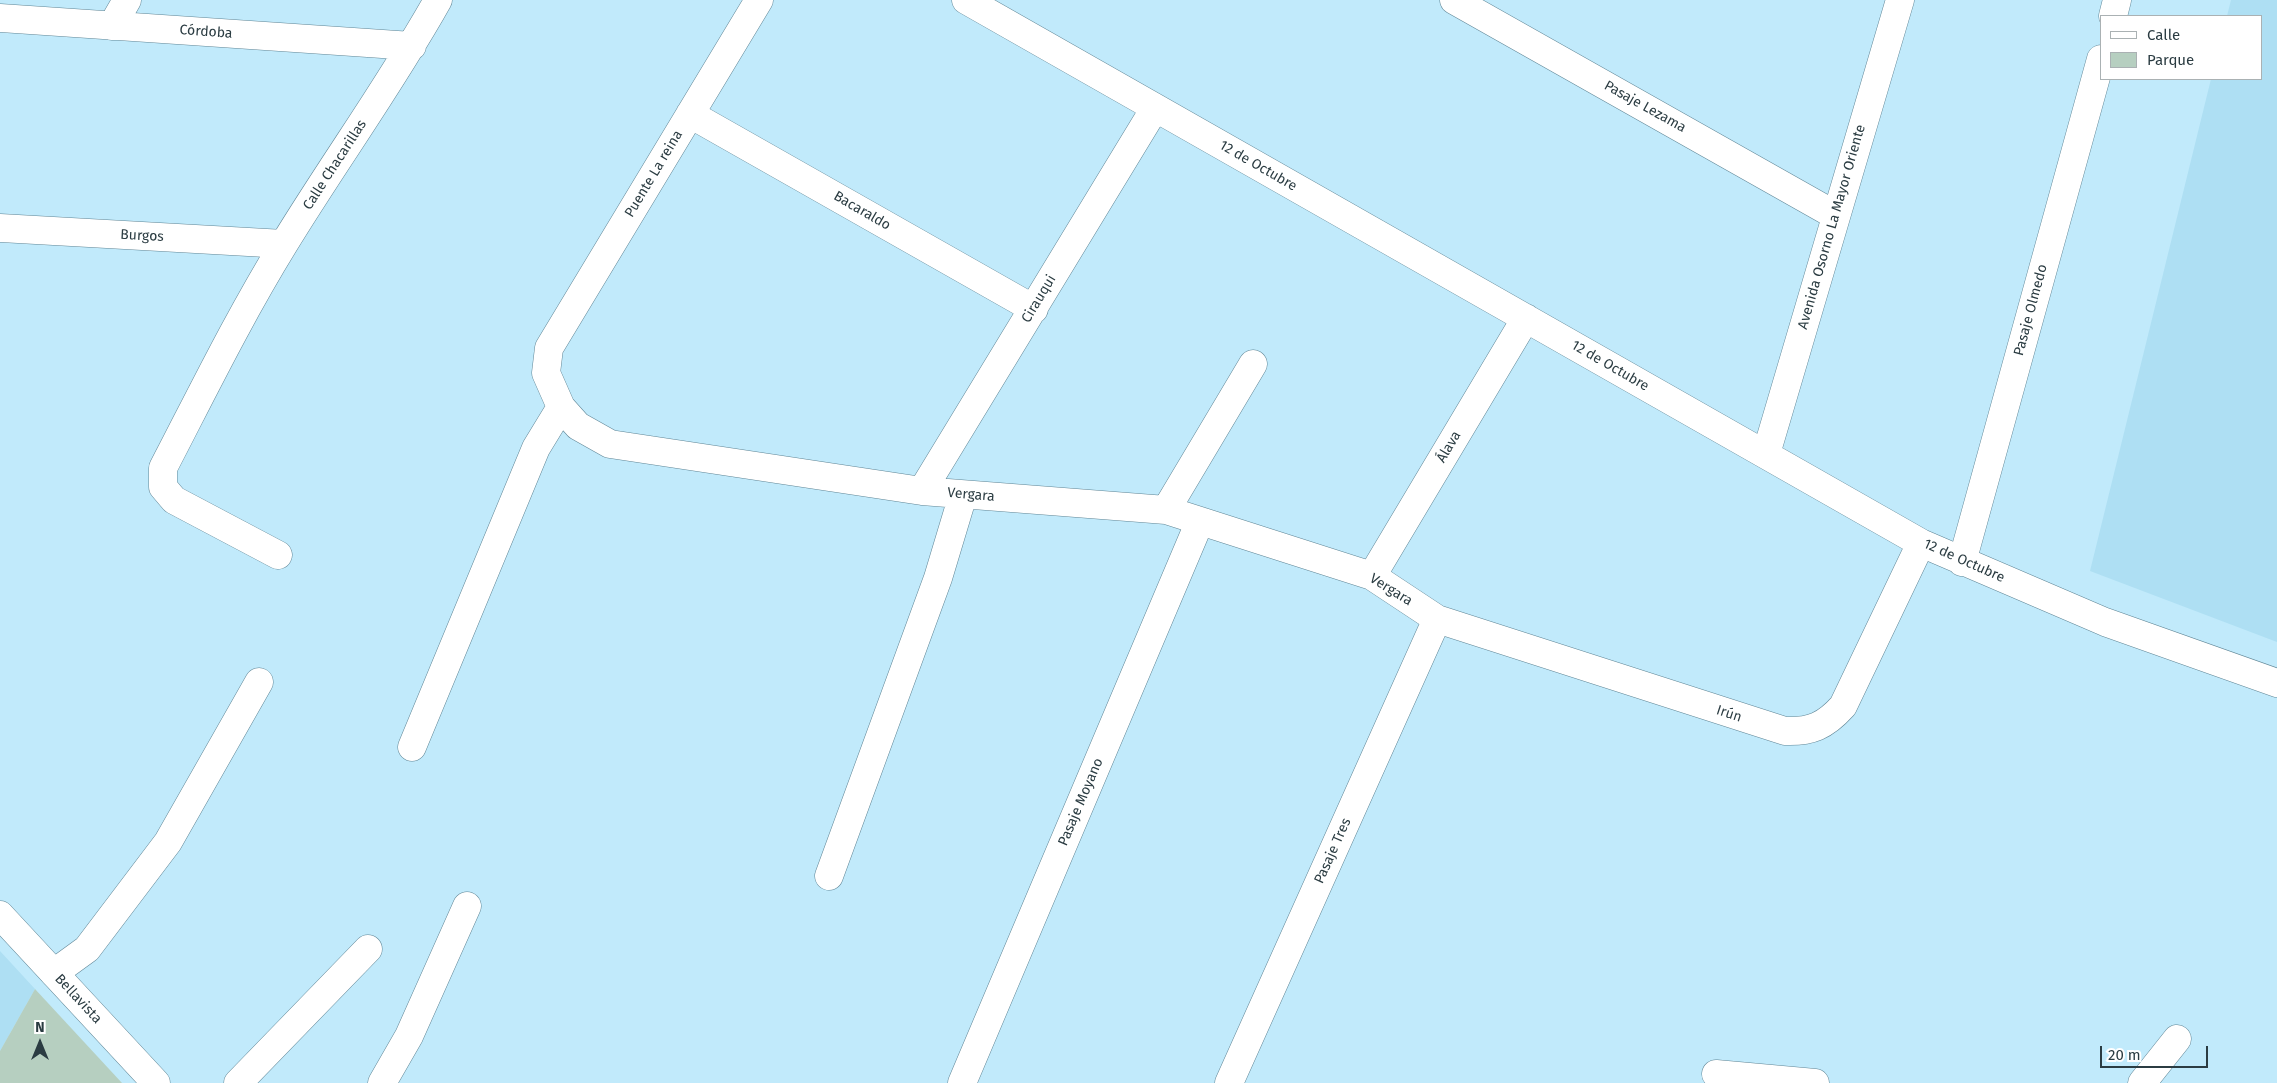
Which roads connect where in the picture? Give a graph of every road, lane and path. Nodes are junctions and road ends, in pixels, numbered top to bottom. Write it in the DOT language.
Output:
graph roads {
  1 [pos="127,0"];
  2 [pos="438,0"];
  3 [pos="759,0"];
  4 [pos="1454,0"];
  5 [pos="2117,0"];
  6 [pos="1897,1"];
  7 [pos="976,2"];
  8 [pos="2112,15"];
  9 [pos="0,18"];
  10 [pos="112,26"];
  11 [pos="412,46"];
  12 [pos="2100,63"];
  13 [pos="1156,108"];
  14 [pos="690,114"];
  15 [pos="1835,215"];
  16 [pos="0,228"];
  17 [pos="284,244"];
  18 [pos="1034,309"];
  19 [pos="1526,318"];
  20 [pos="549,348"];
  21 [pos="1253,364"];
  22 [pos="561,407"];
  23 [pos="1766,454"];
  24 [pos="922,491"];
  25 [pos="963,495"];
  26 [pos="1166,510"];
  27 [pos="1200,521"];
  28 [pos="1921,542"];
  29 [pos="278,554"];
  30 [pos="1962,562"];
  31 [pos="1372,576"];
  32 [pos="1437,619"];
  33 [pos="259,682"];
  34 [pos="2277,683"];
  35 [pos="412,747"];
  36 [pos="829,876"];
  37 [pos="468,906"];
  38 [pos="0,915"];
  39 [pos="368,949"];
  40 [pos="54,973"];
  41 [pos="2177,1039"];
  42 [pos="1716,1074"];
  43 [pos="156,1083"];
  44 [pos="238,1083"];
  45 [pos="382,1083"];
  46 [pos="962,1083"];
  47 [pos="1229,1083"];
  48 [pos="1815,1083"];
  49 [pos="2142,1083"];
  1 -- 10 [label="street"];
  2 -- 11 [label="street, Calle Chacarillas"];
  3 -- 14 [label="street, Puente La reina"];
  4 -- 15 [label="street, Pasaje Lezama"];
  5 -- 8 [label="street"];
  6 -- 15 [label="street, Avenida Osorno La Mayor Oriente"];
  7 -- 13 [label="street, 12 de Octubre"];
  9 -- 10 [label="street, Córdoba"];
  10 -- 11 [label="street, Córdoba"];
  11 -- 17 [label="street, Calle Chacarillas"];
  12 -- 30 [label="street, Pasaje Olmedo"];
  13 -- 18 [label="street, Cirauqui"];
  13 -- 19 [label="street, 12 de Octubre"];
  14 -- 18 [label="street, Bacaraldo"];
  14 -- 20 [label="street, Puente La reina"];
  15 -- 23 [label="street, Avenida Osorno La Mayor Oriente"];
  16 -- 17 [label="street, Burgos"];
  17 -- 29 [label="street, Calle Chacarillas"];
  18 -- 24 [label="street, Cirauqui"];
  19 -- 23 [label="street, 12 de Octubre"];
  19 -- 31 [label="street, Álava"];
  20 -- 22 [label="street, Vergara"];
  21 -- 26 [label="street"];
  22 -- 24 [label="street, Vergara"];
  22 -- 35 [label="street"];
  23 -- 28 [label="street, 12 de Octubre"];
  24 -- 25 [label="street, Vergara"];
  25 -- 26 [label="street, Vergara"];
  25 -- 36 [label="street"];
  26 -- 27 [label="street, Vergara"];
  27 -- 31 [label="street, Vergara"];
  27 -- 46 [label="street, Pasaje Moyano"];
  28 -- 30 [label="street, 12 de Octubre"];
  28 -- 32 [label="street, Irún"];
  30 -- 34 [label="street, 12 de Octubre"];
  31 -- 32 [label="street, Vergara"];
  32 -- 47 [label="street, Pasaje Tres"];
  33 -- 40 [label="street"];
  37 -- 45 [label="street"];
  38 -- 40 [label="street, Bellavista"];
  39 -- 44 [label="street"];
  40 -- 43 [label="street, Bellavista"];
  41 -- 49 [label="street"];
  42 -- 48 [label="street"];
}
